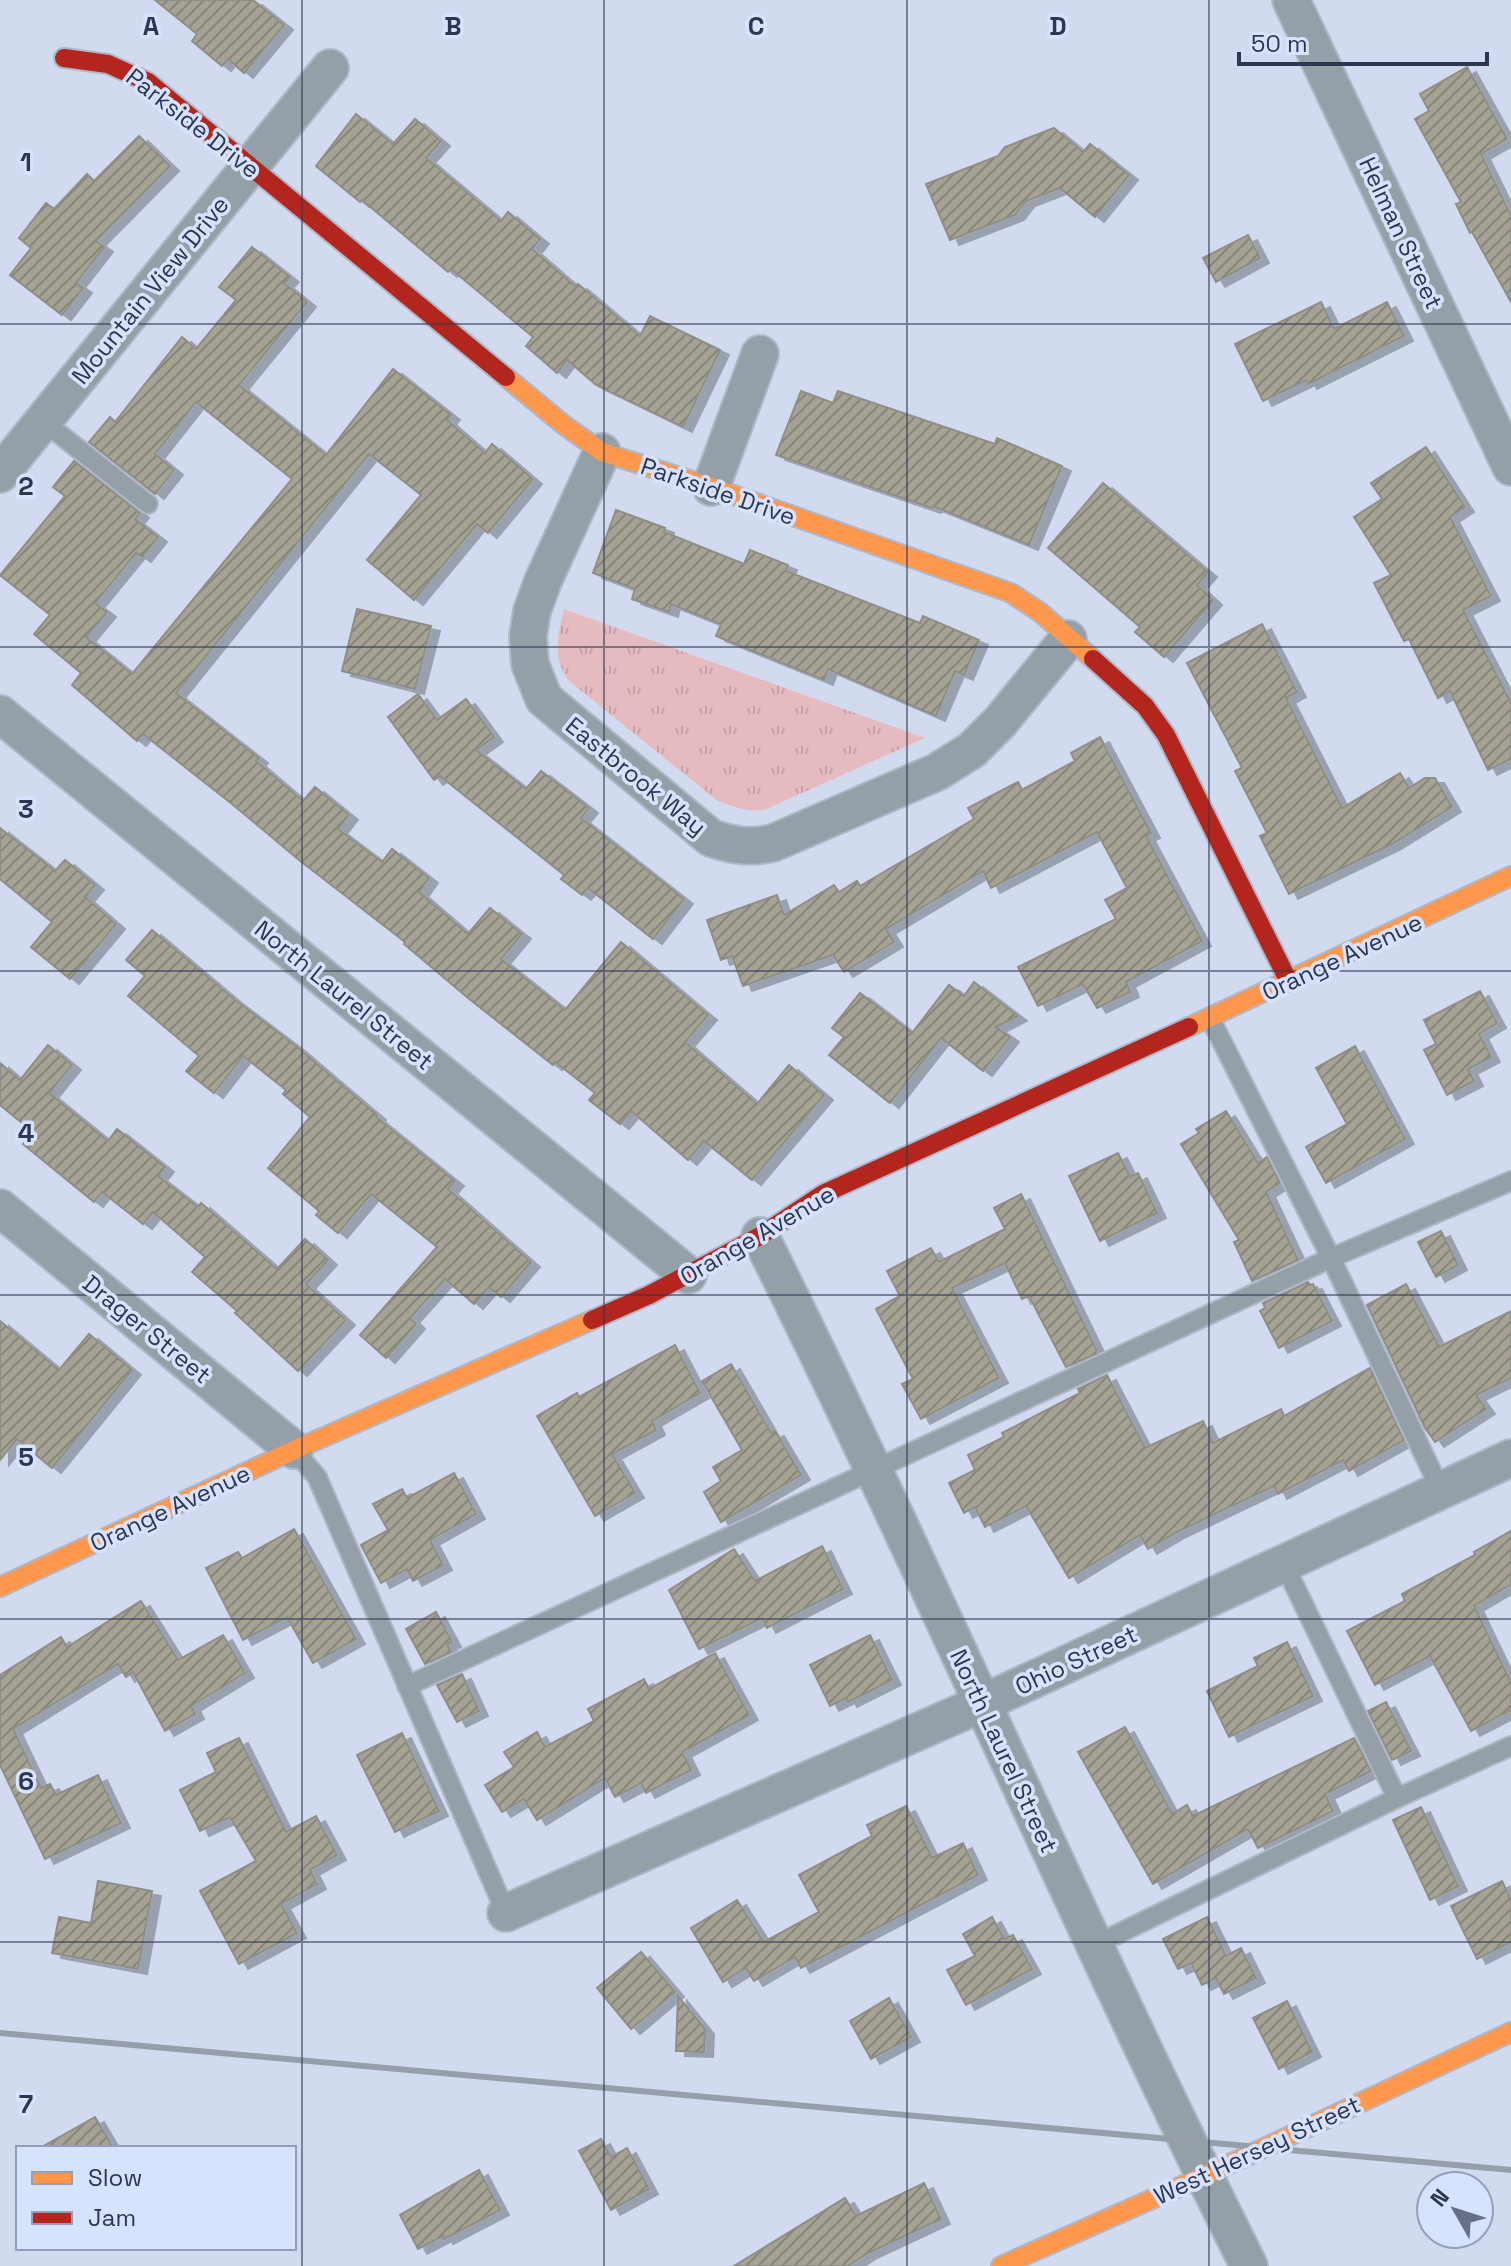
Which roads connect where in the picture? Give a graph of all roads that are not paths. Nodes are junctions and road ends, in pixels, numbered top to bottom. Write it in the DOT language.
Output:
graph roads {
  1 [pos="1291,0"];
  2 [pos="64,58"];
  3 [pos="330,68"];
  4 [pos="251,166"];
  5 [pos="760,354"];
  6 [pos="43,421"];
  7 [pos="602,452"];
  8 [pos="1511,467"];
  9 [pos="0,474"];
  10 [pos="711,487"];
  11 [pos="148,504"];
  12 [pos="1068,639"];
  13 [pos="0,714"];
  14 [pos="1511,876"];
  15 [pos="1289,982"];
  16 [pos="1210,1018"];
  17 [pos="1511,1181"];
  18 [pos="0,1208"];
  19 [pos="760,1236"];
  20 [pos="1331,1258"];
  21 [pos="688,1275"];
  22 [pos="294,1450"];
  23 [pos="1511,1458"];
  24 [pos="871,1469"];
  25 [pos="1441,1491"];
  26 [pos="1284,1564"];
  27 [pos="0,1587"];
  28 [pos="407,1686"];
  29 [pos="983,1703"];
  30 [pos="1511,1746"];
  31 [pos="1397,1798"];
  32 [pos="506,1913"];
  33 [pos="1093,1946"];
  34 [pos="1511,2032"];
  35 [pos="1204,2176"];
  36 [pos="1001,2266"];
  37 [pos="1249,2266"];
  1 -- 8 [label="street, Helman Street"];
  2 -- 4 [label="street, Parkside Drive"];
  3 -- 4 [label="street, Mountain View Drive"];
  4 -- 6 [label="street, Mountain View Drive"];
  4 -- 7 [label="street, Parkside Drive"];
  5 -- 10 [label="street"];
  6 -- 9 [label="street, Mountain View Drive"];
  6 -- 11 [label="lane"];
  7 -- 10 [label="street, Parkside Drive"];
  7 -- 12 [label="street, Eastbrook Way"];
  10 -- 12 [label="street, Parkside Drive"];
  12 -- 15 [label="street, Parkside Drive"];
  13 -- 21 [label="street, North Laurel Street"];
  14 -- 15 [label="street, Orange Avenue"];
  15 -- 16 [label="street, Orange Avenue"];
  16 -- 19 [label="street, Orange Avenue"];
  16 -- 20 [label="lane"];
  17 -- 20 [label="lane"];
  18 -- 22 [label="street, Drager Street"];
  19 -- 21 [label="street, Orange Avenue"];
  19 -- 24 [label="street, North Laurel Street"];
  20 -- 24 [label="lane"];
  20 -- 25 [label="lane"];
  21 -- 22 [label="street, Orange Avenue"];
  22 -- 27 [label="street, Orange Avenue"];
  22 -- 28 [label="lane"];
  23 -- 25 [label="street, Ohio Street"];
  24 -- 28 [label="lane"];
  24 -- 29 [label="street, North Laurel Street"];
  25 -- 26 [label="street, Ohio Street"];
  26 -- 29 [label="street, Ohio Street"];
  26 -- 31 [label="lane"];
  28 -- 32 [label="lane"];
  29 -- 32 [label="street, Ohio Street"];
  29 -- 33 [label="street, North Laurel Street"];
  30 -- 31 [label="lane"];
  31 -- 33 [label="lane"];
  33 -- 35 [label="street, North Laurel Street"];
  34 -- 35 [label="street, West Hersey Street"];
  35 -- 36 [label="street, West Hersey Street"];
  35 -- 37 [label="street, North Laurel Street"];
}
